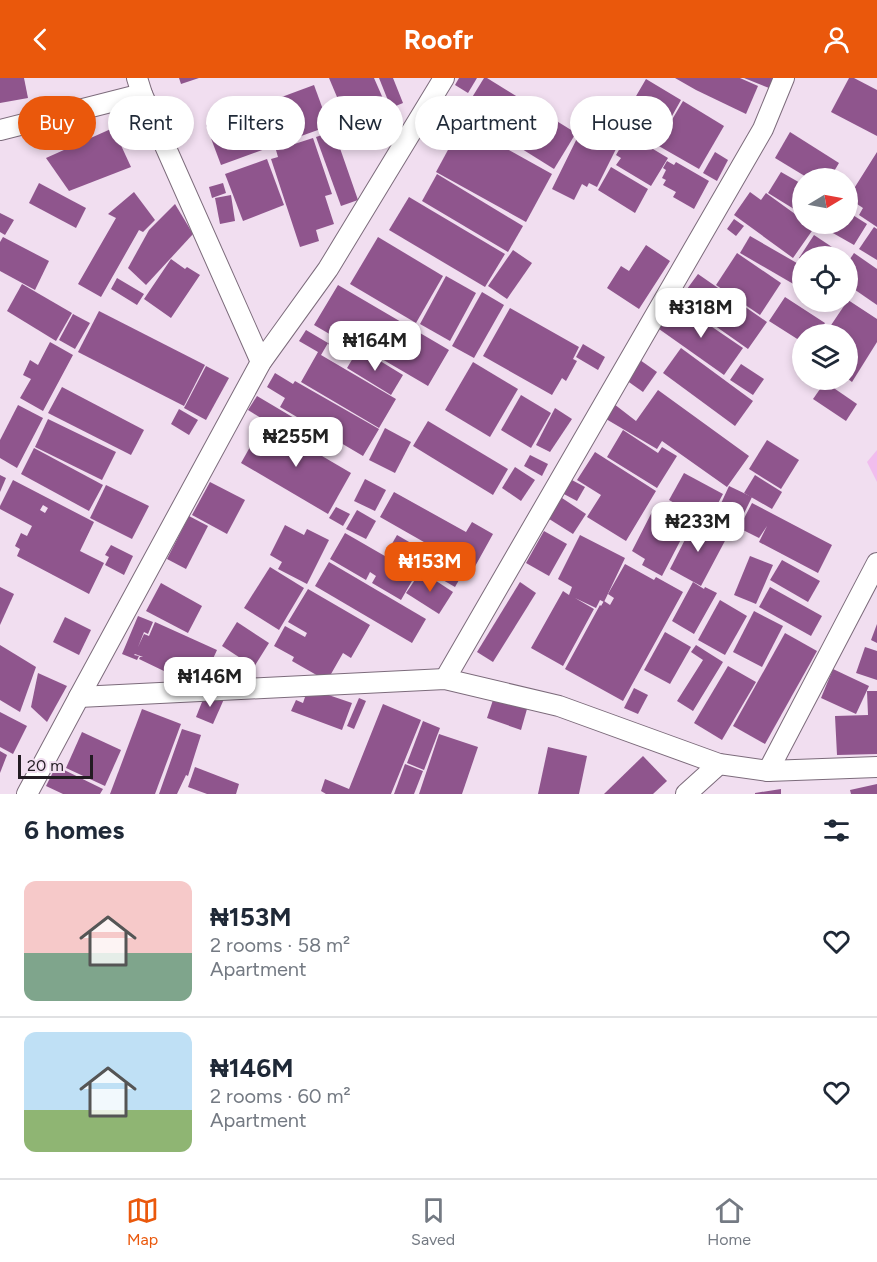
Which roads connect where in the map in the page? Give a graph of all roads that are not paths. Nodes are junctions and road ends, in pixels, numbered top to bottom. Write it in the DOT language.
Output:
graph roads {
  1 [pos="444,78"];
  2 [pos="784,78"];
  3 [pos="140,86"];
  4 [pos="2,133"];
  5 [pos="261,362"];
  6 [pos="877,563"];
  7 [pos="445,679"];
  8 [pos="79,697"];
  9 [pos="719,764"];
  10 [pos="877,768"];
  11 [pos="768,771"];
  12 [pos="27,794"];
  13 [pos="686,794"];
  1 -- 5 [label="street"];
  2 -- 7 [label="street"];
  3 -- 4 [label="street"];
  3 -- 5 [label="street"];
  5 -- 8 [label="street"];
  6 -- 11 [label="street"];
  7 -- 8 [label="street"];
  7 -- 9 [label="street"];
  8 -- 12 [label="street"];
  9 -- 11 [label="street"];
  9 -- 13 [label="street"];
  10 -- 11 [label="street"];
}
